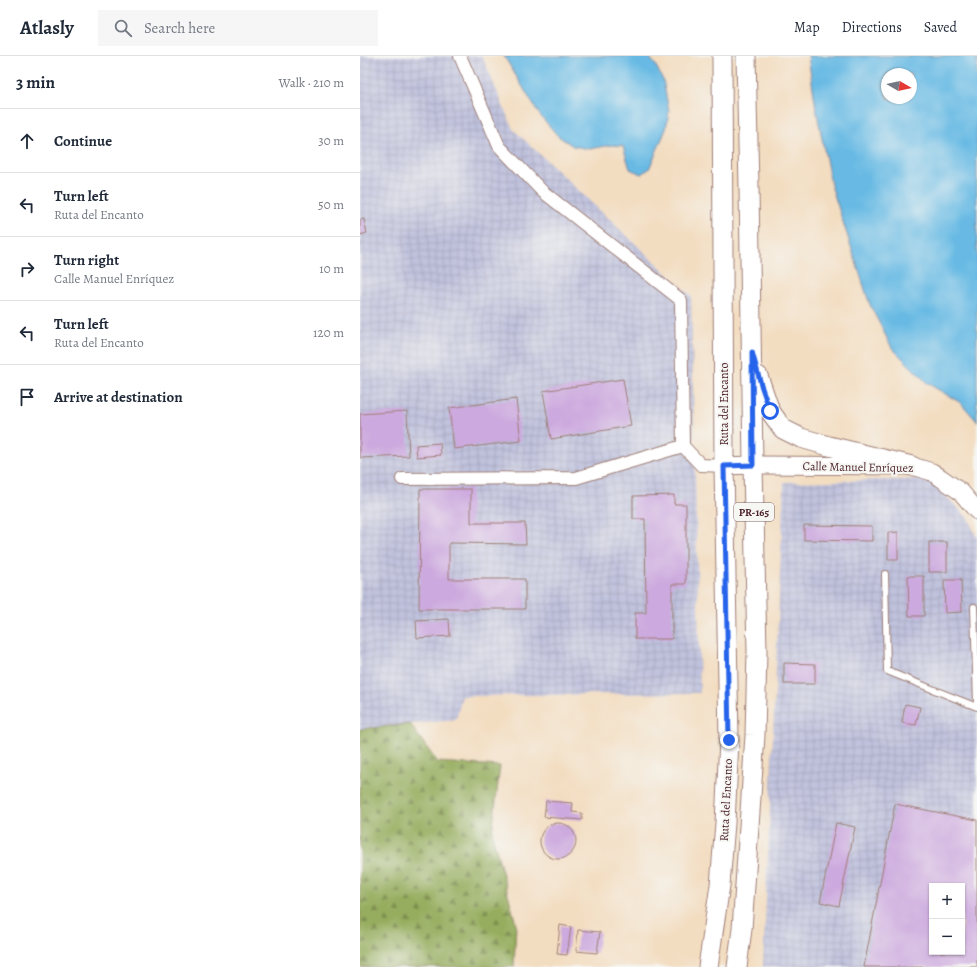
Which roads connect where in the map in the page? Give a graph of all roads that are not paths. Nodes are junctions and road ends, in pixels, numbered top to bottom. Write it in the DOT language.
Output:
graph roads {
  1 [pos="460,56"];
  2 [pos="722,56"];
  3 [pos="746,56"];
  4 [pos="752,352"];
  5 [pos="683,446"];
  6 [pos="753,465"];
  7 [pos="724,466"];
  8 [pos="912,466"];
  9 [pos="402,479"];
  10 [pos="977,511"];
  11 [pos="885,574"];
  12 [pos="974,607"];
  13 [pos="977,703"];
  14 [pos="977,707"];
  15 [pos="742,929"];
  16 [pos="708,967"];
  17 [pos="737,967"];
  18 [pos="745,967"];
  1 -- 5 [label="street"];
  2 -- 7 [label="main road, Ruta del Encanto / PR-165"];
  3 -- 4 [label="main road, Ruta del Encanto / PR-165"];
  4 -- 6 [label="main road, Ruta del Encanto / PR-165"];
  4 -- 8 [label="main road"];
  5 -- 7 [label="street"];
  5 -- 9 [label="street"];
  6 -- 7 [label="street, Calle Manuel Enríquez"];
  6 -- 8 [label="street, Calle Manuel Enríquez"];
  6 -- 15 [label="main road, Ruta del Encanto / PR-165"];
  7 -- 16 [label="main road, Ruta del Encanto / PR-165"];
  8 -- 10 [label="street, Calle Manuel Enríquez"];
  11 -- 14 [label="lane"];
  12 -- 13 [label="lane"];
  15 -- 17 [label="main road, Ruta del Encanto / PR-165"];
  15 -- 18 [label="main road"];
}
